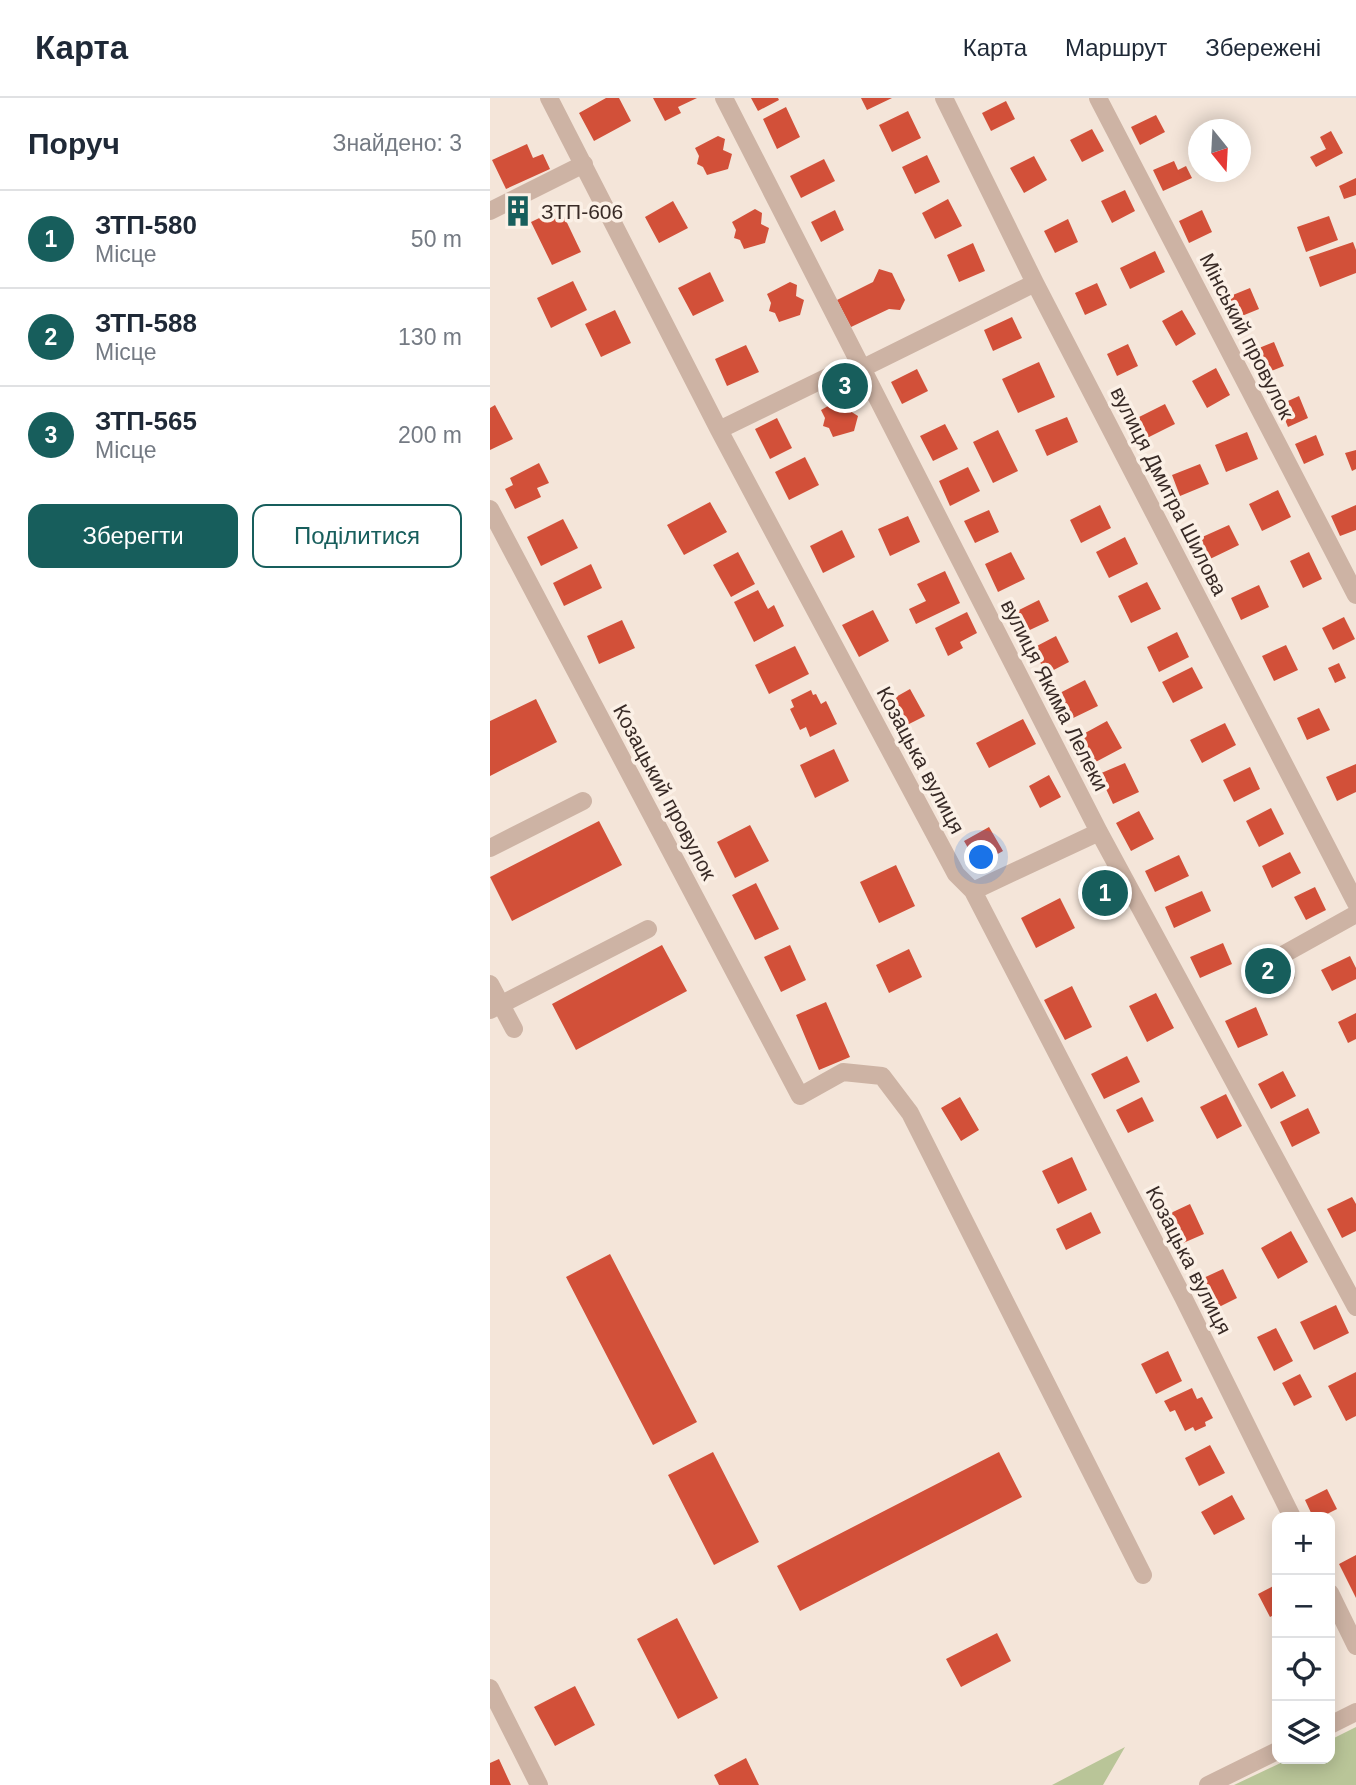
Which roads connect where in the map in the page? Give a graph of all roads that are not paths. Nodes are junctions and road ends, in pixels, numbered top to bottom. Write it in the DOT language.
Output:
graph roads {
  1 [pos="549,98"];
  2 [pos="724,98"];
  3 [pos="944,98"];
  4 [pos="1098,98"];
  5 [pos="584,164"];
  6 [pos="490,211"];
  7 [pos="1035,283"];
  8 [pos="862,369"];
  9 [pos="719,430"];
  10 [pos="490,509"];
  11 [pos="1356,595"];
  12 [pos="583,801"];
  13 [pos="1099,832"];
  14 [pos="490,848"];
  15 [pos="973,891"];
  16 [pos="1356,903"];
  17 [pos="1356,914"];
  18 [pos="648,929"];
  19 [pos="1286,975"];
  20 [pos="490,984"];
  21 [pos="496,1008"];
  22 [pos="514,1029"];
  23 [pos="1356,1307"];
  24 [pos="1290,1512"];
  25 [pos="1143,1575"];
  26 [pos="1335,1603"];
  27 [pos="1356,1646"];
  28 [pos="490,1688"];
  29 [pos="1356,1712"];
  30 [pos="1335,1722"];
  31 [pos="1272,1753"];
  32 [pos="539,1785"];
  33 [pos="1208,1785"];
  1 -- 5 [label="street, Козацька вулиця"];
  2 -- 8 [label="street, вулиця Якима Лелеки"];
  3 -- 7 [label="street, вулиця Дмитра Шилова"];
  4 -- 11 [label="street, Мінський провулок"];
  5 -- 6 [label="street"];
  5 -- 9 [label="street, Козацька вулиця"];
  7 -- 8 [label="street"];
  7 -- 16 [label="street, вулиця Дмитра Шилова"];
  8 -- 9 [label="street"];
  8 -- 13 [label="street, вулиця Якима Лелеки"];
  9 -- 15 [label="street, Козацька вулиця"];
  10 -- 25 [label="street, Козацький провулок"];
  12 -- 14 [label="street"];
  13 -- 15 [label="street"];
  13 -- 23 [label="street, вулиця Якима Лелеки"];
  15 -- 24 [label="street, Козацька вулиця"];
  17 -- 19 [label="street"];
  18 -- 21 [label="street"];
  20 -- 21 [label="street"];
  21 -- 22 [label="street"];
  26 -- 27 [label="street"];
  28 -- 32 [label="street"];
  29 -- 30 [label="street"];
  31 -- 33 [label="street"];
}
